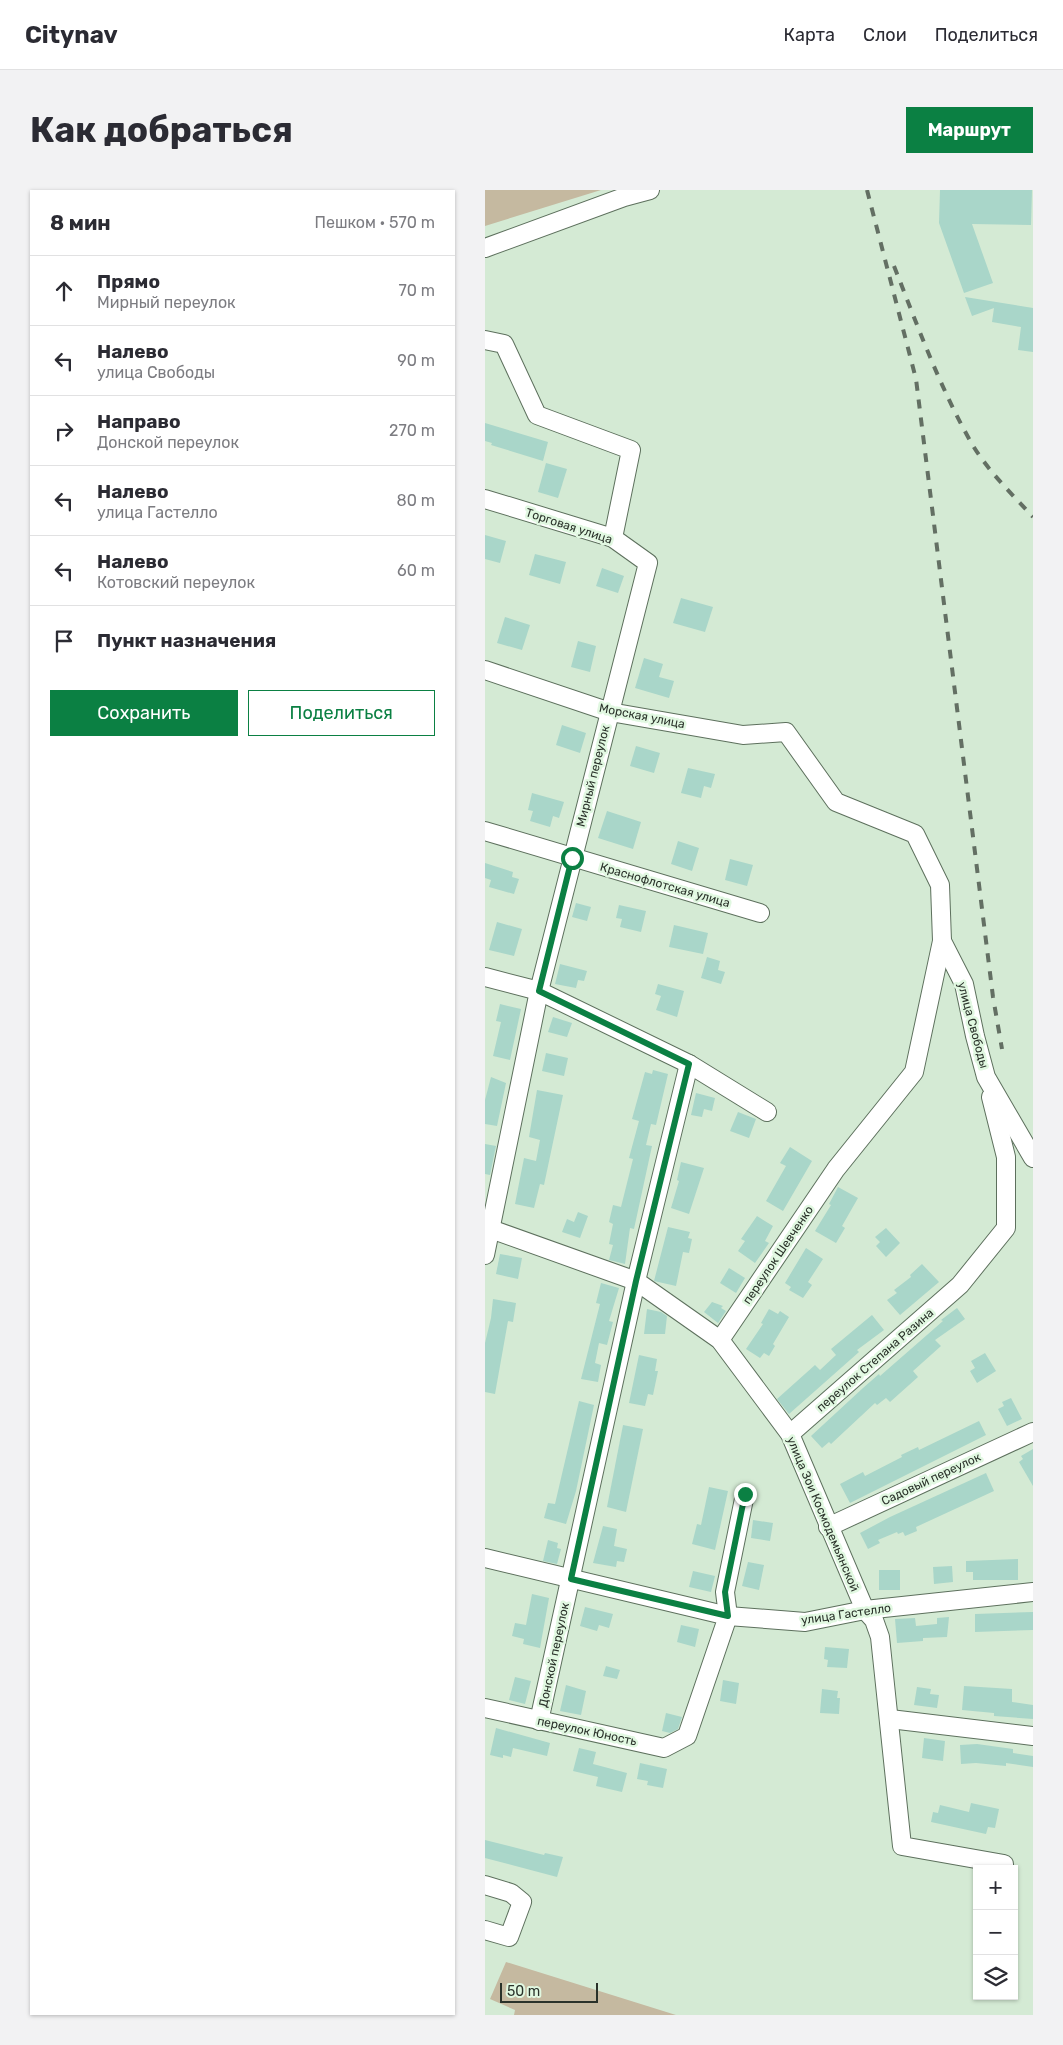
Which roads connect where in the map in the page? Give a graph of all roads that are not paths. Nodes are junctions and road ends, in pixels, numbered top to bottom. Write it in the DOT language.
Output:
graph roads {
  1 [pos="650,190"];
  2 [pos="623,194"];
  3 [pos="485,248"];
  4 [pos="485,340"];
  5 [pos="485,499"];
  6 [pos="613,538"];
  7 [pos="648,563"];
  8 [pos="485,670"];
  9 [pos="610,712"];
  10 [pos="743,735"];
  11 [pos="485,831"];
  12 [pos="572,858"];
  13 [pos="760,913"];
  14 [pos="942,942"];
  15 [pos="485,978"];
  16 [pos="539,991"];
  17 [pos="689,1064"];
  18 [pos="987,1077"];
  19 [pos="767,1112"];
  20 [pos="1033,1158"];
  21 [pos="487,1228"];
  22 [pos="485,1254"];
  23 [pos="636,1281"];
  24 [pos="720,1340"];
  25 [pos="1033,1432"];
  26 [pos="790,1434"];
  27 [pos="745,1494"];
  28 [pos="828,1526"];
  29 [pos="485,1558"];
  30 [pos="571,1579"];
  31 [pos="1033,1592"];
  32 [pos="865,1610"];
  33 [pos="728,1616"];
  34 [pos="485,1708"];
  35 [pos="890,1719"];
  36 [pos="539,1721"];
  37 [pos="1033,1736"];
  38 [pos="1004,1864"];
  39 [pos="485,1885"];
  40 [pos="485,1930"];
  1 -- 2 [label="street"];
  2 -- 3 [label="street"];
  4 -- 6 [label="street"];
  5 -- 6 [label="street, Торговая улица"];
  6 -- 7 [label="street, Торговая улица"];
  7 -- 9 [label="street, Мирный переулок"];
  8 -- 9 [label="street, Морская улица"];
  9 -- 10 [label="street, Морская улица"];
  9 -- 12 [label="street, Мирный переулок"];
  10 -- 14 [label="street, улица Свободы"];
  11 -- 12 [label="street, Краснофлотская улица"];
  12 -- 13 [label="street, Краснофлотская улица"];
  12 -- 16 [label="street, Мирный переулок"];
  14 -- 18 [label="street, улица Свободы"];
  14 -- 24 [label="street, переулок Шевченко"];
  15 -- 16 [label="street"];
  16 -- 17 [label="street"];
  16 -- 21 [label="street, Мирный переулок"];
  17 -- 19 [label="street"];
  17 -- 23 [label="street, Донской переулок"];
  18 -- 20 [label="street, улица Свободы"];
  18 -- 26 [label="street, переулок Степана Разина"];
  21 -- 22 [label="street, Мирный переулок"];
  21 -- 23 [label="street, улица Зои Космодемьянской"];
  23 -- 24 [label="street, улица Зои Космодемьянской"];
  23 -- 30 [label="street, Донской переулок"];
  24 -- 26 [label="street, улица Зои Космодемьянской"];
  25 -- 28 [label="street, Садовый переулок"];
  26 -- 28 [label="street, улица Зои Космодемьянской"];
  27 -- 33 [label="street"];
  28 -- 32 [label="street, улица Зои Космодемьянской"];
  29 -- 30 [label="street, улица Гастелло"];
  30 -- 33 [label="street, улица Гастелло"];
  30 -- 36 [label="street, Донской переулок"];
  31 -- 32 [label="street, улица Гастелло"];
  32 -- 33 [label="street, улица Гастелло"];
  32 -- 35 [label="street, улица Зои Космодемьянской"];
  33 -- 36 [label="street, переулок Юность"];
  34 -- 36 [label="street, переулок Юность"];
  35 -- 37 [label="street"];
  35 -- 38 [label="street, улица Зои Космодемьянской"];
  39 -- 40 [label="street"];
}
